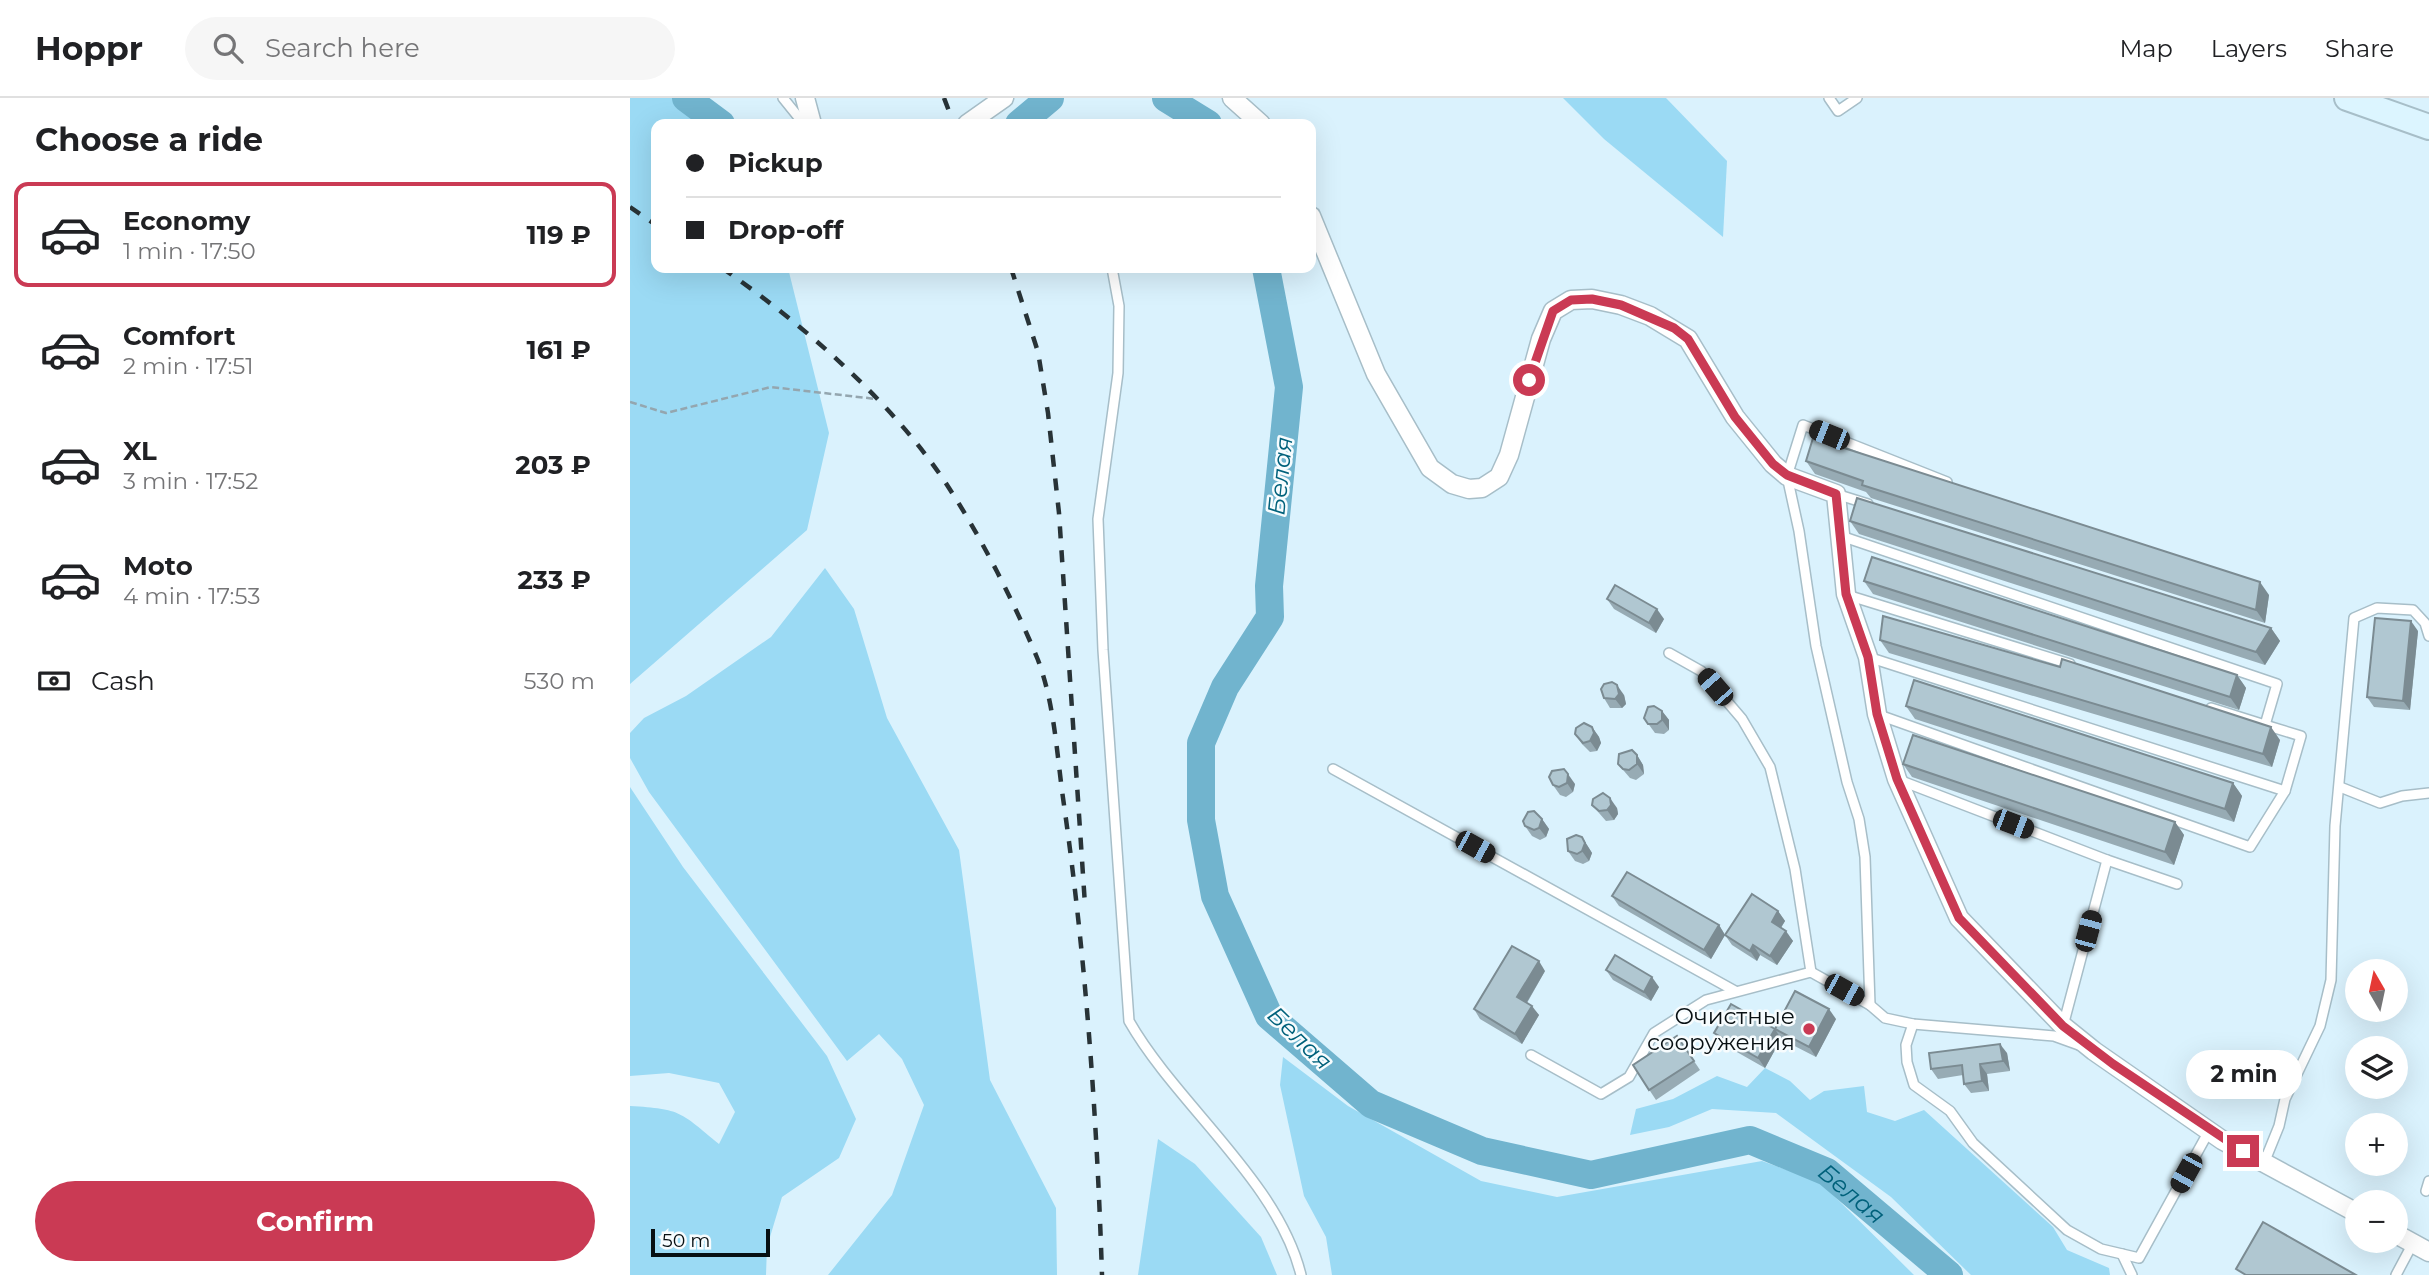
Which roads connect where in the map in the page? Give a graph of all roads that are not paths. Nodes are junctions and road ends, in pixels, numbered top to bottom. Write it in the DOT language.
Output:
graph roads {
  1 [pos="783,98"];
  2 [pos="805,98"];
  3 [pos="1004,98"];
  4 [pos="1232,98"];
  5 [pos="1829,98"];
  6 [pos="1857,98"];
  7 [pos="2347,98"];
  8 [pos="800,119"];
  9 [pos="811,119"];
  10 [pos="974,119"];
  11 [pos="1255,119"];
  12 [pos="2429,127"];
  13 [pos="1316,228"];
  14 [pos="1113,273"];
  15 [pos="1787,475"];
  16 [pos="1959,486"];
  17 [pos="1836,494"];
  18 [pos="1876,506"];
  19 [pos="1839,536"];
  20 [pos="1846,594"];
  21 [pos="2429,636"];
  22 [pos="1669,653"];
  23 [pos="1868,657"];
  24 [pos="2082,668"];
  25 [pos="2200,704"];
  26 [pos="1877,714"];
  27 [pos="2265,725"];
  28 [pos="1333,769"];
  29 [pos="1897,779"];
  30 [pos="2340,787"];
  31 [pos="2285,792"];
  32 [pos="2429,793"];
  33 [pos="2106,860"];
  34 [pos="2177,884"];
  35 [pos="1811,972"];
  36 [pos="1735,991"];
  37 [pos="1870,1004"];
  38 [pos="1913,1024"];
  39 [pos="2063,1026"];
  40 [pos="2094,1051"];
  41 [pos="1531,1055"];
  42 [pos="2209,1131"];
  43 [pos="2264,1163"];
  44 [pos="2345,1207"];
  45 [pos="2421,1248"];
  46 [pos="2122,1254"];
  47 [pos="1301,1275"];
  48 [pos="2132,1275"];
  49 [pos="2396,1275"];
  1 -- 8 [label="lane"];
  2 -- 9 [label="street"];
  3 -- 10 [label="street"];
  4 -- 11 [label="street"];
  5 -- 6 [label="lane"];
  7 -- 12 [label="main road"];
  13 -- 15 [label="street"];
  14 -- 47 [label="lane"];
  15 -- 16 [label="lane"];
  15 -- 17 [label="street"];
  15 -- 37 [label="lane"];
  17 -- 18 [label="lane"];
  17 -- 19 [label="street"];
  19 -- 20 [label="street"];
  19 -- 27 [label="lane"];
  20 -- 23 [label="street"];
  20 -- 24 [label="lane"];
  21 -- 30 [label="lane"];
  22 -- 35 [label="lane"];
  23 -- 26 [label="street"];
  23 -- 31 [label="lane"];
  25 -- 27 [label="lane"];
  26 -- 29 [label="street"];
  26 -- 31 [label="lane"];
  27 -- 31 [label="lane"];
  28 -- 36 [label="lane"];
  29 -- 33 [label="lane"];
  29 -- 39 [label="street"];
  30 -- 32 [label="lane"];
  30 -- 43 [label="lane"];
  33 -- 34 [label="lane"];
  33 -- 39 [label="lane"];
  35 -- 36 [label="lane"];
  35 -- 37 [label="lane"];
  36 -- 41 [label="lane"];
  37 -- 38 [label="lane"];
  38 -- 40 [label="lane"];
  38 -- 46 [label="lane"];
  39 -- 40 [label="street"];
  40 -- 42 [label="street"];
  42 -- 43 [label="street"];
  42 -- 46 [label="lane"];
  43 -- 44 [label="street"];
  45 -- 49 [label="lane"];
  46 -- 48 [label="lane"];
}
